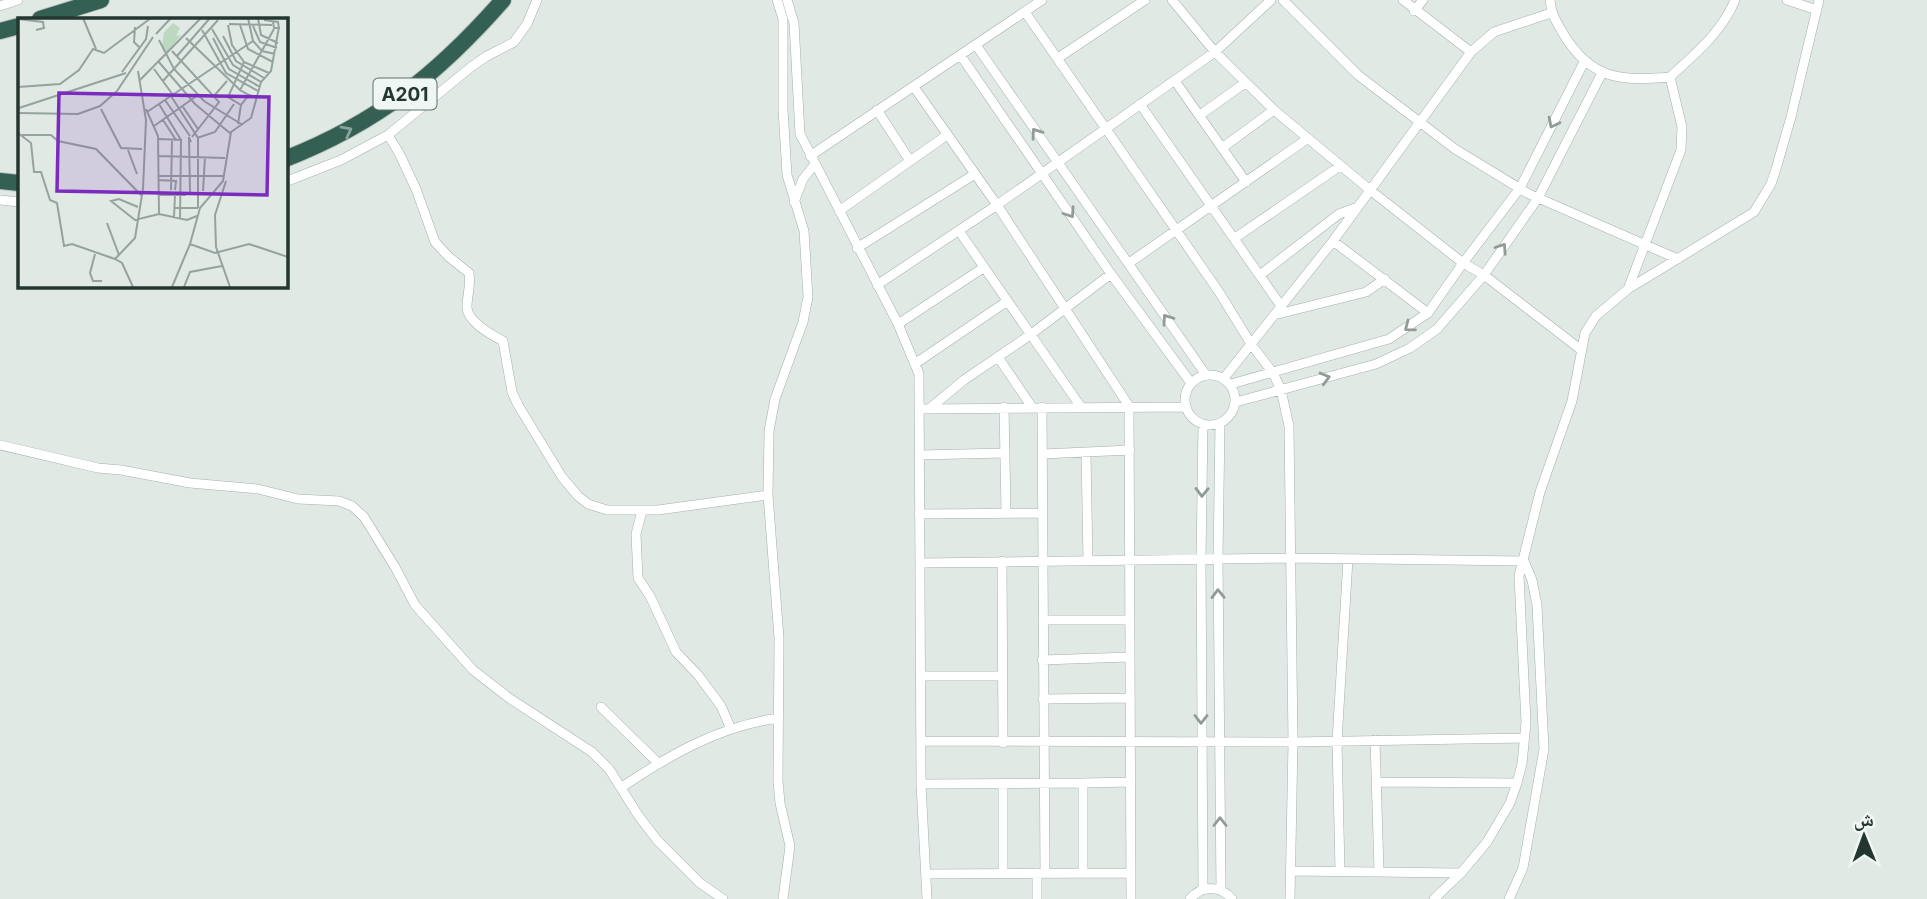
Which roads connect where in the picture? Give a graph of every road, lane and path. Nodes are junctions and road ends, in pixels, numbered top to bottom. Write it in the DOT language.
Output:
graph roads {
  1 [pos="18,0"];
  2 [pos="102,0"];
  3 [pos="503,0"];
  4 [pos="537,0"];
  5 [pos="777,0"];
  6 [pos="788,0"];
  7 [pos="1041,0"];
  8 [pos="1145,0"];
  9 [pos="1172,0"];
  10 [pos="1270,0"];
  11 [pos="1283,0"];
  12 [pos="1403,0"];
  13 [pos="1423,0"];
  14 [pos="1550,0"];
  15 [pos="1735,0"];
  16 [pos="1787,0"];
  17 [pos="1818,5"];
  18 [pos="0,6"];
  19 [pos="1414,10"];
  20 [pos="1026,12"];
  21 [pos="1551,13"];
  22 [pos="43,18"];
  23 [pos="18,26"];
  24 [pos="0,32"];
  25 [pos="976,45"];
  26 [pos="1215,52"];
  27 [pos="1471,52"];
  28 [pos="961,56"];
  29 [pos="1058,58"];
  30 [pos="1584,62"];
  31 [pos="1602,73"];
  32 [pos="1670,77"];
  33 [pos="1175,81"];
  34 [pos="1245,83"];
  35 [pos="914,87"];
  36 [pos="1140,104"];
  37 [pos="877,110"];
  38 [pos="1274,110"];
  39 [pos="1200,115"];
  40 [pos="1420,124"];
  41 [pos="1106,128"];
  42 [pos="388,135"];
  43 [pos="947,135"];
  44 [pos="1307,139"];
  45 [pos="1222,148"];
  46 [pos="287,158"];
  47 [pos="812,160"];
  48 [pos="910,161"];
  49 [pos="1057,163"];
  50 [pos="1340,166"];
  51 [pos="1043,173"];
  52 [pos="975,174"];
  53 [pos="0,181"];
  54 [pos="287,181"];
  55 [pos="1245,182"];
  56 [pos="18,183"];
  57 [pos="1520,188"];
  58 [pos="1370,190"];
  59 [pos="1538,198"];
  60 [pos="0,200"];
  61 [pos="18,202"];
  62 [pos="794,202"];
  63 [pos="997,205"];
  64 [pos="1213,206"];
  65 [pos="1358,207"];
  66 [pos="839,211"];
  67 [pos="1176,229"];
  68 [pos="959,231"];
  69 [pos="1235,238"];
  70 [pos="1333,241"];
  71 [pos="1646,247"];
  72 [pos="857,248"];
  73 [pos="1678,259"];
  74 [pos="1129,263"];
  75 [pos="1462,263"];
  76 [pos="983,268"];
  77 [pos="1111,274"];
  78 [pos="1260,275"];
  79 [pos="1484,275"];
  80 [pos="1385,279"];
  81 [pos="877,285"];
  82 [pos="1628,289"];
  83 [pos="1006,302"];
  84 [pos="1281,306"];
  85 [pos="1064,309"];
  86 [pos="1427,313"];
  87 [pos="1274,315"];
  88 [pos="898,324"];
  89 [pos="1030,335"];
  90 [pos="1251,344"];
  91 [pos="1580,349"];
  92 [pos="998,357"];
  93 [pos="916,363"];
  94 [pos="1273,373"];
  95 [pos="1206,375"];
  96 [pos="1227,381"];
  97 [pos="1191,383"];
  98 [pos="1281,390"];
  99 [pos="1236,402"];
  100 [pos="1129,406"];
  101 [pos="1003,407"];
  102 [pos="1032,407"];
  103 [pos="1042,407"];
  104 [pos="1081,407"];
  105 [pos="1186,407"];
  106 [pos="924,409"];
  107 [pos="1220,423"];
  108 [pos="1203,424"];
  109 [pos="0,445"];
  110 [pos="1130,450"];
  111 [pos="1005,453"];
  112 [pos="1086,453"];
  113 [pos="1043,454"];
  114 [pos="920,455"];
  115 [pos="768,495"];
  116 [pos="642,511"];
  117 [pos="1006,512"];
  118 [pos="1042,513"];
  119 [pos="919,514"];
  120 [pos="1290,558"];
  121 [pos="1129,559"];
  122 [pos="1201,559"];
  123 [pos="1217,559"];
  124 [pos="1348,559"];
  125 [pos="1044,560"];
  126 [pos="1088,560"];
  127 [pos="1002,561"];
  128 [pos="1524,561"];
  129 [pos="920,563"];
  130 [pos="1043,620"];
  131 [pos="1129,620"];
  132 [pos="1129,657"];
  133 [pos="1042,660"];
  134 [pos="921,676"];
  135 [pos="1002,676"];
  136 [pos="1130,698"];
  137 [pos="1043,699"];
  138 [pos="601,707"];
  139 [pos="779,718"];
  140 [pos="731,729"];
  141 [pos="1525,738"];
  142 [pos="1375,740"];
  143 [pos="922,741"];
  144 [pos="1220,741"];
  145 [pos="1293,741"];
  146 [pos="1337,741"];
  147 [pos="1132,742"];
  148 [pos="1201,742"];
  149 [pos="1003,743"];
  150 [pos="1043,743"];
  151 [pos="658,763"];
  152 [pos="1131,782"];
  153 [pos="1377,782"];
  154 [pos="1083,783"];
  155 [pos="1517,783"];
  156 [pos="921,784"];
  157 [pos="1003,784"];
  158 [pos="1044,784"];
  159 [pos="622,787"];
  160 [pos="1291,871"];
  161 [pos="1340,871"];
  162 [pos="1379,871"];
  163 [pos="1003,873"];
  164 [pos="1041,873"];
  165 [pos="1083,873"];
  166 [pos="1131,873"];
  167 [pos="1461,873"];
  168 [pos="926,874"];
  169 [pos="1202,889"];
  170 [pos="1221,890"];
  171 [pos="723,899"];
  172 [pos="783,899"];
  173 [pos="927,899"];
  174 [pos="1037,899"];
  175 [pos="1131,899"];
  176 [pos="1190,899"];
  177 [pos="1232,899"];
  178 [pos="1290,899"];
  179 [pos="1434,899"];
  180 [pos="1509,899"];
  1 -- 18 [label="street"];
  2 -- 22 [label="highway"];
  46 -- 3 [label="highway, A201, one-way"];
  4 -- 42 [label="street"];
  5 -- 62 [label="street"];
  6 -- 47 [label="street"];
  7 -- 20 [label="street"];
  8 -- 29 [label="street"];
  9 -- 26 [label="street"];
  10 -- 26 [label="street"];
  11 -- 40 [label="street"];
  12 -- 19 [label="street"];
  13 -- 19 [label="street"];
  14 -- 21 [label="street"];
  15 -- 32 [label="street"];
  16 -- 17 [label="street"];
  17 -- 73 [label="street"];
  19 -- 27 [label="street"];
  20 -- 25 [label="street"];
  20 -- 29 [label="street"];
  21 -- 27 [label="street"];
  21 -- 30 [label="street"];
  23 -- 24 [label="highway"];
  25 -- 28 [label="street"];
  49 -- 25 [label="street, one-way"];
  26 -- 33 [label="street"];
  26 -- 34 [label="street"];
  27 -- 40 [label="street"];
  28 -- 35 [label="street"];
  28 -- 51 [label="street"];
  29 -- 41 [label="street"];
  30 -- 31 [label="street"];
  30 -- 57 [label="street, one-way"];
  31 -- 32 [label="street"];
  31 -- 59 [label="street"];
  32 -- 71 [label="street"];
  33 -- 36 [label="street"];
  33 -- 39 [label="street"];
  34 -- 38 [label="street"];
  34 -- 39 [label="street"];
  35 -- 37 [label="street"];
  35 -- 43 [label="street"];
  36 -- 41 [label="street"];
  36 -- 64 [label="street"];
  37 -- 47 [label="street"];
  37 -- 48 [label="street"];
  38 -- 44 [label="street"];
  38 -- 45 [label="street"];
  39 -- 45 [label="street"];
  40 -- 57 [label="street"];
  40 -- 58 [label="street"];
  41 -- 49 [label="street"];
  41 -- 67 [label="street"];
  42 -- 54 [label="street"];
  42 -- 116 [label="street"];
  43 -- 48 [label="street"];
  43 -- 52 [label="street"];
  44 -- 50 [label="street"];
  44 -- 55 [label="street"];
  45 -- 55 [label="street"];
  47 -- 62 [label="street"];
  47 -- 66 [label="street"];
  48 -- 66 [label="street"];
  49 -- 51 [label="street"];
  49 -- 74 [label="street"];
  50 -- 58 [label="street"];
  50 -- 69 [label="street"];
  51 -- 63 [label="street"];
  51 -- 77 [label="street, one-way"];
  52 -- 63 [label="street"];
  52 -- 72 [label="street"];
  53 -- 56 [label="highway"];
  55 -- 64 [label="street"];
  57 -- 59 [label="street"];
  57 -- 75 [label="street"];
  58 -- 65 [label="street"];
  58 -- 75 [label="street"];
  59 -- 71 [label="street"];
  79 -- 59 [label="street, one-way"];
  60 -- 61 [label="street"];
  62 -- 115 [label="street"];
  63 -- 68 [label="street"];
  63 -- 85 [label="street"];
  64 -- 67 [label="street"];
  64 -- 69 [label="street"];
  65 -- 70 [label="street"];
  65 -- 78 [label="street"];
  66 -- 72 [label="street"];
  67 -- 74 [label="street"];
  67 -- 90 [label="street"];
  68 -- 76 [label="street"];
  68 -- 81 [label="street"];
  69 -- 78 [label="street"];
  70 -- 80 [label="street"];
  70 -- 84 [label="street"];
  71 -- 73 [label="street"];
  71 -- 82 [label="street"];
  72 -- 81 [label="street"];
  73 -- 82 [label="street"];
  95 -- 74 [label="street, one-way"];
  75 -- 79 [label="street"];
  75 -- 86 [label="street"];
  76 -- 83 [label="street"];
  76 -- 88 [label="street"];
  77 -- 85 [label="street"];
  77 -- 97 [label="street"];
  78 -- 84 [label="street"];
  79 -- 91 [label="street"];
  98 -- 79 [label="street, one-way"];
  80 -- 86 [label="street"];
  80 -- 87 [label="street"];
  81 -- 88 [label="street"];
  82 -- 91 [label="street"];
  83 -- 89 [label="street"];
  83 -- 93 [label="street"];
  84 -- 87 [label="street"];
  85 -- 89 [label="street"];
  85 -- 100 [label="street"];
  86 -- 94 [label="street, one-way"];
  87 -- 90 [label="street"];
  88 -- 93 [label="street"];
  89 -- 92 [label="street"];
  89 -- 104 [label="street"];
  90 -- 94 [label="street"];
  90 -- 96 [label="street"];
  91 -- 128 [label="street"];
  92 -- 102 [label="street"];
  92 -- 106 [label="street"];
  93 -- 106 [label="street"];
  94 -- 96 [label="street"];
  94 -- 98 [label="street"];
  95 -- 96 [label="street"];
  95 -- 97 [label="street"];
  96 -- 99 [label="street"];
  97 -- 105 [label="street"];
  98 -- 99 [label="street"];
  98 -- 120 [label="street"];
  99 -- 107 [label="street"];
  100 -- 104 [label="street"];
  100 -- 105 [label="street"];
  100 -- 110 [label="street"];
  101 -- 102 [label="street"];
  101 -- 106 [label="street"];
  101 -- 111 [label="street"];
  102 -- 103 [label="street"];
  103 -- 104 [label="street"];
  103 -- 113 [label="street"];
  105 -- 108 [label="street"];
  106 -- 114 [label="street"];
  107 -- 108 [label="street"];
  107 -- 123 [label="street"];
  108 -- 122 [label="street, one-way"];
  109 -- 159 [label="street"];
  110 -- 112 [label="street"];
  110 -- 121 [label="street"];
  111 -- 114 [label="street"];
  111 -- 117 [label="street"];
  112 -- 113 [label="street"];
  112 -- 126 [label="street"];
  113 -- 118 [label="street"];
  114 -- 119 [label="street"];
  115 -- 116 [label="street"];
  115 -- 139 [label="street"];
  116 -- 140 [label="street"];
  117 -- 118 [label="street"];
  117 -- 119 [label="street"];
  118 -- 125 [label="street"];
  119 -- 129 [label="street"];
  120 -- 123 [label="street"];
  120 -- 124 [label="street"];
  120 -- 145 [label="street"];
  121 -- 122 [label="street"];
  121 -- 126 [label="street"];
  121 -- 131 [label="street"];
  122 -- 123 [label="street"];
  122 -- 148 [label="street, one-way"];
  144 -- 123 [label="street, one-way"];
  124 -- 128 [label="street"];
  124 -- 146 [label="street"];
  125 -- 126 [label="street"];
  125 -- 127 [label="street"];
  125 -- 130 [label="street"];
  127 -- 129 [label="street"];
  127 -- 135 [label="street"];
  128 -- 141 [label="street"];
  128 -- 180 [label="street"];
  129 -- 134 [label="street"];
  130 -- 131 [label="street"];
  130 -- 133 [label="street"];
  131 -- 132 [label="street"];
  132 -- 133 [label="street"];
  132 -- 136 [label="street"];
  133 -- 137 [label="street"];
  134 -- 135 [label="street"];
  134 -- 143 [label="street"];
  135 -- 149 [label="street"];
  136 -- 137 [label="street"];
  136 -- 147 [label="street"];
  137 -- 150 [label="street"];
  138 -- 151 [label="street"];
  139 -- 140 [label="street"];
  139 -- 172 [label="street"];
  140 -- 151 [label="street"];
  141 -- 142 [label="street"];
  141 -- 155 [label="street"];
  142 -- 146 [label="street"];
  142 -- 153 [label="street"];
  143 -- 149 [label="street"];
  143 -- 156 [label="street"];
  144 -- 145 [label="street"];
  144 -- 148 [label="street"];
  170 -- 144 [label="street, one-way"];
  145 -- 146 [label="street"];
  145 -- 160 [label="street"];
  146 -- 161 [label="street"];
  147 -- 148 [label="street"];
  147 -- 150 [label="street"];
  147 -- 152 [label="street"];
  148 -- 169 [label="street"];
  149 -- 150 [label="street"];
  150 -- 158 [label="street"];
  151 -- 159 [label="street"];
  152 -- 154 [label="street"];
  152 -- 166 [label="street"];
  153 -- 155 [label="street"];
  153 -- 162 [label="street"];
  154 -- 158 [label="street"];
  154 -- 165 [label="street"];
  155 -- 167 [label="street"];
  156 -- 157 [label="street"];
  156 -- 168 [label="street"];
  157 -- 158 [label="street"];
  157 -- 163 [label="street"];
  158 -- 164 [label="street"];
  159 -- 171 [label="street"];
  160 -- 161 [label="street"];
  160 -- 178 [label="street"];
  161 -- 162 [label="street"];
  162 -- 167 [label="street"];
  163 -- 164 [label="street"];
  163 -- 168 [label="street"];
  164 -- 165 [label="street"];
  164 -- 174 [label="street"];
  165 -- 166 [label="street"];
  166 -- 175 [label="street"];
  167 -- 179 [label="street"];
  168 -- 173 [label="street"];
  169 -- 170 [label="street"];
  169 -- 176 [label="street"];
  170 -- 177 [label="street"];
}
